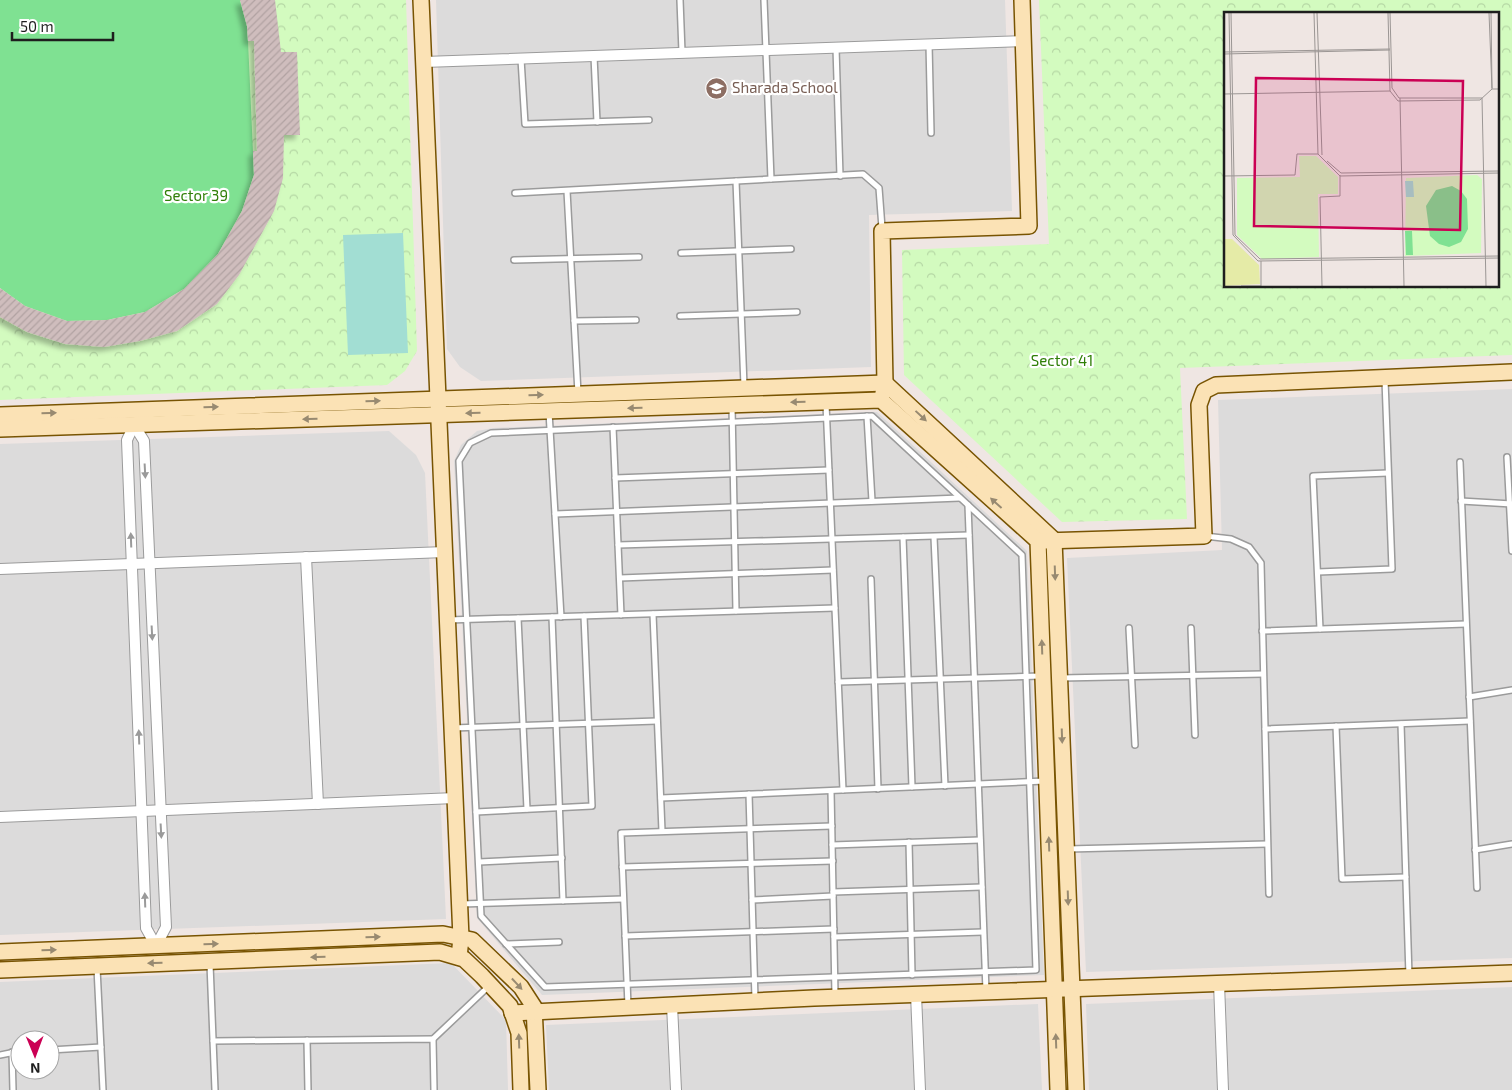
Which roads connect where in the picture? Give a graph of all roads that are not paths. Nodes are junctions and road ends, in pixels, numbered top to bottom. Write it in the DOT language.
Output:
graph roads {
  1 [pos="421,0"];
  2 [pos="680,0"];
  3 [pos="764,0"];
  4 [pos="1022,0"];
  5 [pos="1023,40"];
  6 [pos="930,44"];
  7 [pos="836,47"];
  8 [pos="766,50"];
  9 [pos="682,52"];
  10 [pos="594,56"];
  11 [pos="521,58"];
  12 [pos="424,62"];
  13 [pos="650,120"];
  14 [pos="597,122"];
  15 [pos="931,133"];
  16 [pos="840,176"];
  17 [pos="771,179"];
  18 [pos="736,181"];
  19 [pos="567,190"];
  20 [pos="515,194"];
  21 [pos="882,231"];
  22 [pos="791,249"];
  23 [pos="739,251"];
  24 [pos="681,253"];
  25 [pos="639,257"];
  26 [pos="571,259"];
  27 [pos="514,260"];
  28 [pos="797,312"];
  29 [pos="741,314"];
  30 [pos="680,316"];
  31 [pos="636,320"];
  32 [pos="574,321"];
  33 [pos="1512,372"];
  34 [pos="1385,378"];
  35 [pos="885,383"];
  36 [pos="744,388"];
  37 [pos="578,394"];
  38 [pos="438,398"];
  39 [pos="881,400"];
  40 [pos="826,402"];
  41 [pos="732,404"];
  42 [pos="549,410"];
  43 [pos="439,414"];
  44 [pos="0,415"];
  45 [pos="867,416"];
  46 [pos="826,418"];
  47 [pos="732,422"];
  48 [pos="134,425"];
  49 [pos="613,427"];
  50 [pos="0,429"];
  51 [pos="550,430"];
  52 [pos="1507,457"];
  53 [pos="1460,462"];
  54 [pos="829,470"];
  55 [pos="733,473"];
  56 [pos="1388,473"];
  57 [pos="616,478"];
  58 [pos="960,498"];
  59 [pos="872,501"];
  60 [pos="1461,501"];
  61 [pos="830,502"];
  62 [pos="1511,504"];
  63 [pos="968,505"];
  64 [pos="734,506"];
  65 [pos="617,511"];
  66 [pos="555,514"];
  67 [pos="934,536"];
  68 [pos="969,536"];
  69 [pos="1204,536"];
  70 [pos="902,537"];
  71 [pos="832,539"];
  72 [pos="1054,540"];
  73 [pos="1038,541"];
  74 [pos="735,542"];
  75 [pos="618,545"];
  76 [pos="1512,551"];
  77 [pos="445,552"];
  78 [pos="306,557"];
  79 [pos="149,563"];
  80 [pos="132,564"];
  81 [pos="0,569"];
  82 [pos="833,570"];
  83 [pos="1318,572"];
  84 [pos="736,574"];
  85 [pos="620,578"];
  86 [pos="871,579"];
  87 [pos="835,608"];
  88 [pos="736,611"];
  89 [pos="653,614"];
  90 [pos="621,615"];
  91 [pos="584,616"];
  92 [pos="552,617"];
  93 [pos="560,617"];
  94 [pos="518,618"];
  95 [pos="448,620"];
  96 [pos="467,620"];
  97 [pos="1466,624"];
  98 [pos="1129,628"];
  99 [pos="1191,628"];
  100 [pos="1320,629"];
  101 [pos="1262,631"];
  102 [pos="1263,674"];
  103 [pos="1026,676"];
  104 [pos="1043,676"];
  105 [pos="1192,676"];
  106 [pos="1132,677"];
  107 [pos="974,678"];
  108 [pos="1060,678"];
  109 [pos="941,679"];
  110 [pos="908,680"];
  111 [pos="874,681"];
  112 [pos="838,682"];
  113 [pos="1512,690"];
  114 [pos="1469,697"];
  115 [pos="657,721"];
  116 [pos="1470,721"];
  117 [pos="556,724"];
  118 [pos="588,724"];
  119 [pos="1401,724"];
  120 [pos="523,726"];
  121 [pos="1336,726"];
  122 [pos="472,727"];
  123 [pos="452,728"];
  124 [pos="1265,729"];
  125 [pos="1195,735"];
  126 [pos="1135,745"];
  127 [pos="1047,781"];
  128 [pos="1030,782"];
  129 [pos="978,784"];
  130 [pos="945,786"];
  131 [pos="912,787"];
  132 [pos="878,789"];
  133 [pos="843,790"];
  134 [pos="831,791"];
  135 [pos="750,794"];
  136 [pos="455,798"];
  137 [pos="661,798"];
  138 [pos="318,804"];
  139 [pos="560,808"];
  140 [pos="527,809"];
  141 [pos="160,810"];
  142 [pos="142,811"];
  143 [pos="476,812"];
  144 [pos="0,817"];
  145 [pos="832,826"];
  146 [pos="750,829"];
  147 [pos="662,832"];
  148 [pos="980,840"];
  149 [pos="909,842"];
  150 [pos="832,844"];
  151 [pos="1267,844"];
  152 [pos="1512,844"];
  153 [pos="1066,849"];
  154 [pos="1475,850"];
  155 [pos="562,858"];
  156 [pos="832,861"];
  157 [pos="479,862"];
  158 [pos="751,863"];
  159 [pos="622,867"];
  160 [pos="1406,877"];
  161 [pos="982,887"];
  162 [pos="1477,888"];
  163 [pos="910,889"];
  164 [pos="833,894"];
  165 [pos="1268,894"];
  166 [pos="623,899"];
  167 [pos="563,900"];
  168 [pos="752,900"];
  169 [pos="481,903"];
  170 [pos="460,904"];
  171 [pos="834,929"];
  172 [pos="753,932"];
  173 [pos="983,932"];
  174 [pos="911,934"];
  175 [pos="625,936"];
  176 [pos="834,937"];
  177 [pos="461,938"];
  178 [pos="559,942"];
  179 [pos="506,944"];
  180 [pos="156,946"];
  181 [pos="0,952"];
  182 [pos="459,958"];
  183 [pos="210,961"];
  184 [pos="97,966"];
  185 [pos="0,970"];
  186 [pos="985,972"];
  187 [pos="1512,973"];
  188 [pos="912,974"];
  189 [pos="1409,976"];
  190 [pos="835,977"];
  191 [pos="754,980"];
  192 [pos="1219,983"];
  193 [pos="627,984"];
  194 [pos="490,985"];
  195 [pos="1072,988"];
  196 [pos="1054,989"];
  197 [pos="986,992"];
  198 [pos="916,994"];
  199 [pos="835,997"];
  200 [pos="755,1001"];
  201 [pos="672,1005"];
  202 [pos="628,1007"];
  203 [pos="535,1012"];
  204 [pos="512,1013"];
  205 [pos="433,1039"];
  206 [pos="307,1040"];
  207 [pos="213,1041"];
  208 [pos="101,1047"];
  209 [pos="60,1049"];
  210 [pos="103,1090"];
  211 [pos="216,1090"];
  212 [pos="308,1090"];
  213 [pos="434,1090"];
  214 [pos="521,1090"];
  215 [pos="538,1090"];
  216 [pos="676,1090"];
  217 [pos="920,1090"];
  218 [pos="1058,1090"];
  219 [pos="1076,1090"];
  220 [pos="1222,1090"];
  1 -- 12 [label="street"];
  2 -- 9 [label="lane"];
  3 -- 8 [label="lane"];
  4 -- 5 [label="street"];
  5 -- 6 [label="street"];
  5 -- 21 [label="street"];
  6 -- 7 [label="street"];
  6 -- 15 [label="lane"];
  7 -- 8 [label="street"];
  7 -- 16 [label="lane"];
  8 -- 9 [label="street"];
  8 -- 17 [label="lane"];
  9 -- 10 [label="street"];
  10 -- 11 [label="street"];
  10 -- 14 [label="lane"];
  11 -- 12 [label="street"];
  11 -- 14 [label="lane"];
  12 -- 38 [label="street"];
  13 -- 14 [label="lane"];
  16 -- 17 [label="lane"];
  16 -- 21 [label="lane"];
  17 -- 18 [label="lane"];
  18 -- 19 [label="lane"];
  18 -- 23 [label="lane"];
  19 -- 20 [label="lane"];
  19 -- 26 [label="lane"];
  21 -- 35 [label="street"];
  22 -- 23 [label="lane"];
  23 -- 24 [label="lane"];
  23 -- 29 [label="lane"];
  25 -- 26 [label="lane"];
  26 -- 27 [label="lane"];
  26 -- 32 [label="lane"];
  28 -- 29 [label="lane"];
  29 -- 30 [label="lane"];
  29 -- 36 [label="lane"];
  31 -- 32 [label="lane"];
  32 -- 37 [label="lane"];
  33 -- 34 [label="street"];
  34 -- 56 [label="lane"];
  34 -- 69 [label="street"];
  35 -- 36 [label="street"];
  35 -- 39 [label="street"];
  35 -- 72 [label="street, one-way"];
  36 -- 37 [label="street"];
  38 -- 37 [label="street, one-way"];
  38 -- 43 [label="street"];
  44 -- 38 [label="street, one-way"];
  39 -- 40 [label="street"];
  73 -- 39 [label="street, one-way"];
  40 -- 41 [label="street, one-way"];
  40 -- 46 [label="lane"];
  41 -- 42 [label="street, one-way"];
  41 -- 47 [label="lane"];
  42 -- 43 [label="street, one-way"];
  42 -- 51 [label="lane"];
  43 -- 48 [label="street, one-way"];
  43 -- 77 [label="street"];
  45 -- 46 [label="lane"];
  45 -- 58 [label="lane"];
  45 -- 59 [label="lane"];
  46 -- 47 [label="lane"];
  46 -- 54 [label="lane"];
  47 -- 49 [label="lane"];
  47 -- 55 [label="lane"];
  48 -- 50 [label="street"];
  48 -- 79 [label="street, one-way"];
  80 -- 48 [label="street, one-way"];
  49 -- 51 [label="lane"];
  49 -- 57 [label="lane"];
  51 -- 66 [label="lane"];
  51 -- 96 [label="lane"];
  52 -- 62 [label="lane"];
  53 -- 60 [label="lane"];
  54 -- 55 [label="lane"];
  54 -- 61 [label="lane"];
  55 -- 57 [label="lane"];
  55 -- 64 [label="lane"];
  56 -- 83 [label="lane"];
  56 -- 83 [label="lane"];
  57 -- 65 [label="lane"];
  58 -- 59 [label="lane"];
  58 -- 63 [label="lane"];
  59 -- 61 [label="lane"];
  60 -- 62 [label="lane"];
  60 -- 97 [label="lane"];
  61 -- 64 [label="lane"];
  61 -- 71 [label="lane"];
  62 -- 76 [label="lane"];
  63 -- 68 [label="lane"];
  63 -- 103 [label="lane"];
  64 -- 65 [label="lane"];
  64 -- 74 [label="lane"];
  65 -- 66 [label="lane"];
  65 -- 75 [label="lane"];
  66 -- 93 [label="lane"];
  67 -- 68 [label="lane"];
  67 -- 70 [label="lane"];
  67 -- 109 [label="lane"];
  68 -- 107 [label="lane"];
  69 -- 72 [label="street"];
  69 -- 101 [label="lane"];
  70 -- 71 [label="lane"];
  70 -- 110 [label="lane"];
  71 -- 74 [label="lane"];
  71 -- 82 [label="lane"];
  72 -- 73 [label="street"];
  72 -- 108 [label="street, one-way"];
  104 -- 73 [label="street, one-way"];
  74 -- 75 [label="lane"];
  74 -- 84 [label="lane"];
  75 -- 85 [label="lane"];
  77 -- 78 [label="street"];
  77 -- 95 [label="street"];
  78 -- 79 [label="street"];
  78 -- 138 [label="street"];
  79 -- 80 [label="street"];
  79 -- 141 [label="street, one-way"];
  80 -- 81 [label="street"];
  142 -- 80 [label="street, one-way"];
  82 -- 84 [label="lane"];
  82 -- 87 [label="lane"];
  83 -- 100 [label="lane"];
  84 -- 85 [label="lane"];
  84 -- 88 [label="lane"];
  85 -- 90 [label="lane"];
  86 -- 111 [label="lane"];
  87 -- 88 [label="lane"];
  87 -- 112 [label="lane"];
  88 -- 89 [label="lane"];
  89 -- 90 [label="lane"];
  89 -- 115 [label="lane"];
  90 -- 91 [label="lane"];
  91 -- 93 [label="lane"];
  91 -- 118 [label="lane"];
  92 -- 93 [label="lane"];
  92 -- 94 [label="lane"];
  92 -- 117 [label="lane"];
  94 -- 96 [label="lane"];
  94 -- 120 [label="lane"];
  95 -- 96 [label="lane"];
  95 -- 123 [label="street"];
  96 -- 122 [label="lane"];
  97 -- 100 [label="lane"];
  97 -- 114 [label="lane"];
  98 -- 106 [label="lane"];
  99 -- 105 [label="lane"];
  100 -- 101 [label="lane"];
  101 -- 102 [label="lane"];
  102 -- 105 [label="lane"];
  102 -- 124 [label="lane"];
  103 -- 104 [label="lane"];
  103 -- 107 [label="lane"];
  103 -- 128 [label="lane"];
  104 -- 127 [label="street"];
  105 -- 106 [label="lane"];
  105 -- 125 [label="lane"];
  106 -- 108 [label="lane"];
  106 -- 126 [label="lane"];
  107 -- 109 [label="lane"];
  107 -- 129 [label="lane"];
  108 -- 153 [label="street, one-way"];
  109 -- 110 [label="lane"];
  109 -- 130 [label="lane"];
  110 -- 111 [label="lane"];
  110 -- 131 [label="lane"];
  111 -- 112 [label="lane"];
  111 -- 132 [label="lane"];
  112 -- 133 [label="lane"];
  113 -- 114 [label="lane"];
  114 -- 116 [label="lane"];
  115 -- 118 [label="lane"];
  115 -- 137 [label="lane"];
  116 -- 119 [label="lane"];
  116 -- 154 [label="lane"];
  117 -- 118 [label="lane"];
  117 -- 120 [label="lane"];
  117 -- 139 [label="lane"];
  118 -- 139 [label="lane"];
  119 -- 121 [label="lane"];
  119 -- 160 [label="lane"];
  120 -- 122 [label="lane"];
  120 -- 140 [label="lane"];
  121 -- 124 [label="lane"];
  121 -- 160 [label="lane"];
  122 -- 123 [label="lane"];
  122 -- 143 [label="lane"];
  123 -- 136 [label="street"];
  124 -- 151 [label="lane"];
  127 -- 128 [label="lane"];
  196 -- 127 [label="street, one-way"];
  128 -- 129 [label="lane"];
  128 -- 186 [label="lane"];
  129 -- 130 [label="lane"];
  129 -- 148 [label="lane"];
  130 -- 131 [label="lane"];
  131 -- 132 [label="lane"];
  132 -- 133 [label="lane"];
  133 -- 134 [label="lane"];
  134 -- 135 [label="lane"];
  134 -- 145 [label="lane"];
  135 -- 137 [label="lane"];
  135 -- 146 [label="lane"];
  136 -- 138 [label="street"];
  136 -- 170 [label="street"];
  137 -- 147 [label="lane"];
  138 -- 141 [label="street"];
  139 -- 140 [label="lane"];
  139 -- 155 [label="lane"];
  140 -- 143 [label="lane"];
  141 -- 142 [label="street"];
  141 -- 180 [label="street, one-way"];
  142 -- 144 [label="street"];
  180 -- 142 [label="street, one-way"];
  143 -- 157 [label="lane"];
  145 -- 146 [label="lane"];
  145 -- 150 [label="lane"];
  146 -- 147 [label="lane"];
  146 -- 158 [label="lane"];
  147 -- 159 [label="lane"];
  148 -- 149 [label="lane"];
  148 -- 161 [label="lane"];
  149 -- 150 [label="lane"];
  149 -- 163 [label="lane"];
  150 -- 156 [label="lane"];
  151 -- 153 [label="lane"];
  151 -- 165 [label="lane"];
  152 -- 154 [label="lane"];
  153 -- 195 [label="street, one-way"];
  154 -- 162 [label="lane"];
  155 -- 157 [label="lane"];
  155 -- 167 [label="lane"];
  156 -- 158 [label="lane"];
  156 -- 164 [label="lane"];
  157 -- 169 [label="lane"];
  158 -- 159 [label="lane"];
  158 -- 168 [label="lane"];
  159 -- 166 [label="lane"];
  160 -- 189 [label="lane"];
  161 -- 163 [label="lane"];
  161 -- 173 [label="lane"];
  163 -- 164 [label="lane"];
  163 -- 174 [label="lane"];
  164 -- 168 [label="lane"];
  164 -- 171 [label="lane"];
  166 -- 167 [label="lane"];
  166 -- 175 [label="lane"];
  167 -- 169 [label="lane"];
  168 -- 172 [label="lane"];
  169 -- 170 [label="lane"];
  169 -- 179 [label="lane"];
  170 -- 177 [label="street"];
  171 -- 172 [label="lane"];
  171 -- 176 [label="lane"];
  172 -- 175 [label="lane"];
  172 -- 191 [label="lane"];
  173 -- 174 [label="lane"];
  173 -- 186 [label="lane"];
  174 -- 176 [label="lane"];
  174 -- 188 [label="lane"];
  175 -- 193 [label="lane"];
  176 -- 190 [label="lane"];
  180 -- 177 [label="street, one-way"];
  177 -- 182 [label="street"];
  177 -- 203 [label="street, one-way"];
  178 -- 179 [label="lane"];
  179 -- 193 [label="lane"];
  181 -- 180 [label="street, one-way"];
  182 -- 183 [label="street, one-way"];
  182 -- 194 [label="street"];
  183 -- 184 [label="street, one-way"];
  183 -- 207 [label="lane"];
  184 -- 185 [label="street"];
  184 -- 208 [label="lane"];
  186 -- 188 [label="lane"];
  186 -- 197 [label="lane"];
  187 -- 189 [label="street"];
  188 -- 190 [label="lane"];
  189 -- 192 [label="street"];
  190 -- 191 [label="lane"];
  190 -- 199 [label="lane"];
  191 -- 193 [label="lane"];
  191 -- 200 [label="lane"];
  192 -- 195 [label="street"];
  192 -- 220 [label="street"];
  193 -- 202 [label="lane"];
  194 -- 204 [label="street"];
  194 -- 205 [label="lane"];
  195 -- 196 [label="street"];
  195 -- 219 [label="street"];
  196 -- 197 [label="street"];
  218 -- 196 [label="street, one-way"];
  197 -- 198 [label="street"];
  198 -- 199 [label="street"];
  198 -- 217 [label="street"];
  199 -- 200 [label="street"];
  200 -- 201 [label="street"];
  201 -- 202 [label="street"];
  201 -- 216 [label="street"];
  202 -- 203 [label="street"];
  203 -- 204 [label="street"];
  203 -- 215 [label="street"];
  214 -- 204 [label="street, one-way"];
  205 -- 206 [label="lane"];
  205 -- 213 [label="lane"];
  206 -- 207 [label="lane"];
  206 -- 212 [label="lane"];
  207 -- 211 [label="lane"];
  208 -- 209 [label="lane"];
  208 -- 210 [label="lane"];
}
